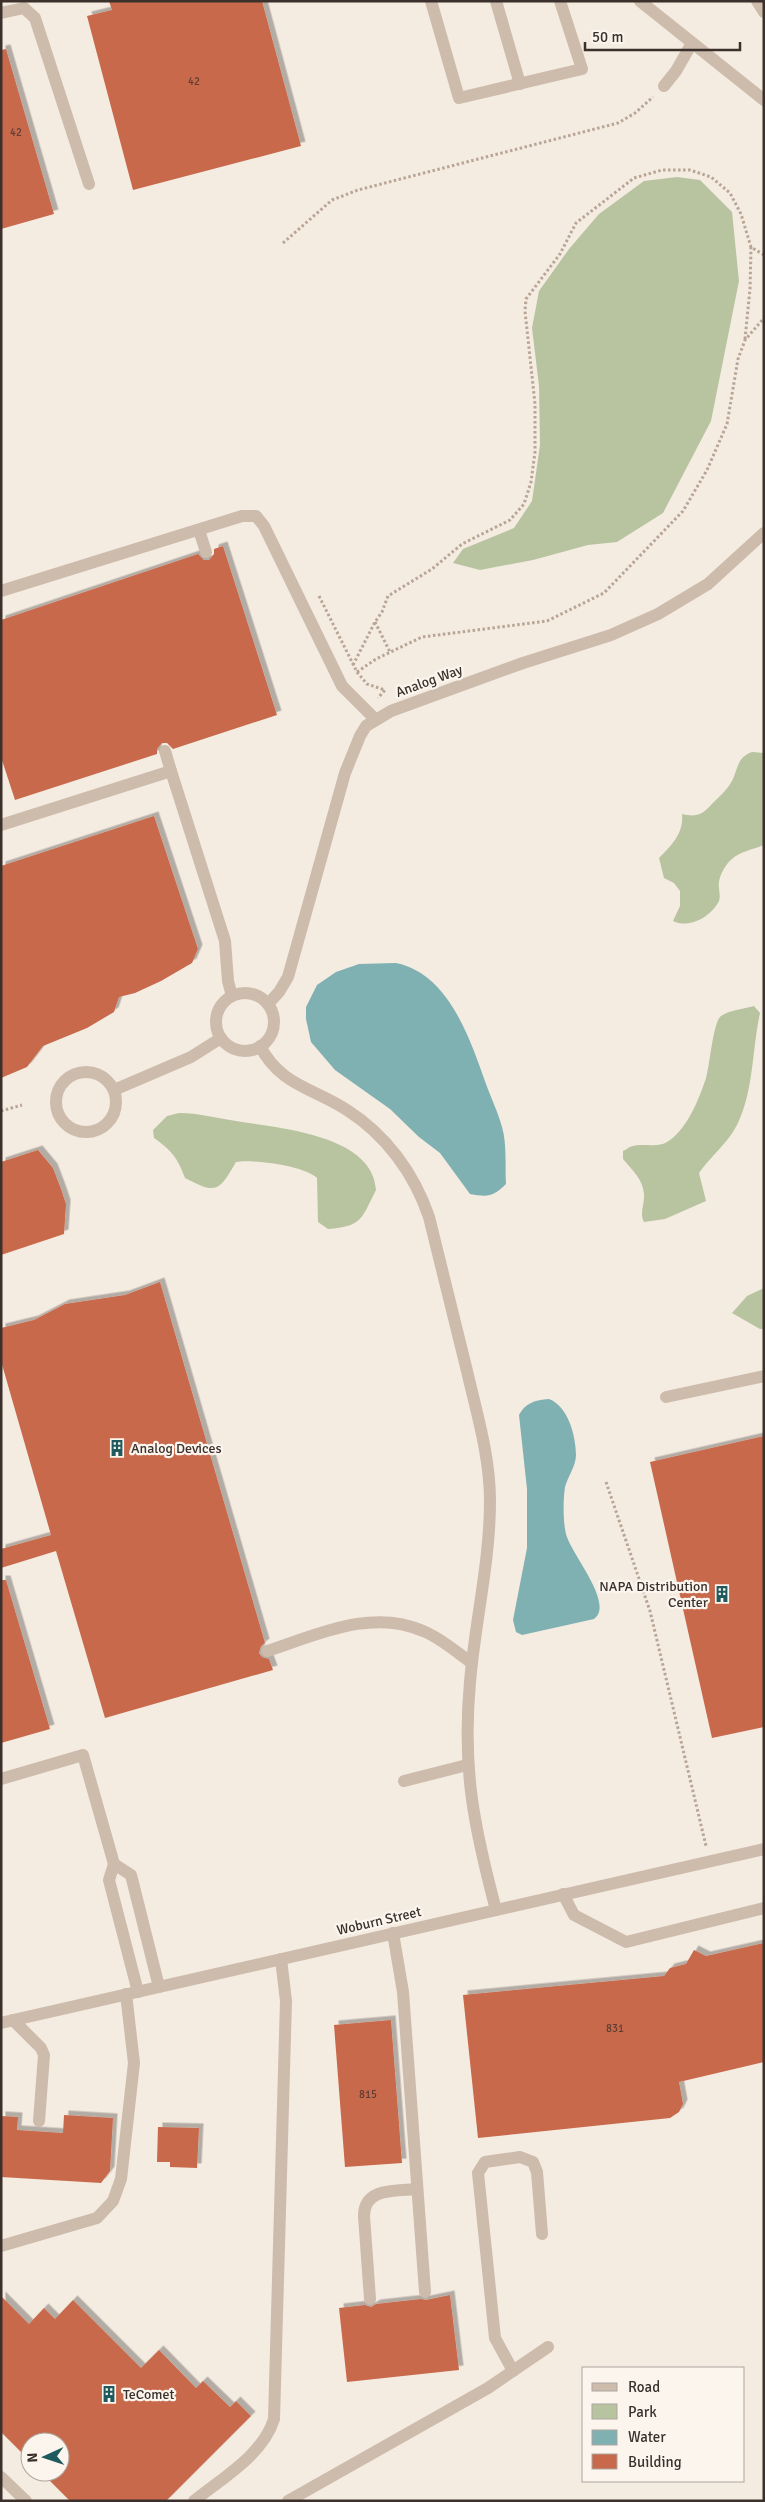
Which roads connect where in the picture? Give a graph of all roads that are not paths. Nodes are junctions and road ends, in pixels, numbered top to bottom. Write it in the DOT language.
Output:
graph roads {
  1 [pos="431,1"];
  2 [pos="496,1"];
  3 [pos="560,1"];
  4 [pos="640,1"];
  5 [pos="6,8"];
  6 [pos="692,43"];
  7 [pos="520,84"];
  8 [pos="664,86"];
  9 [pos="764,100"];
  10 [pos="89,184"];
  11 [pos="199,530"];
  12 [pos="764,533"];
  13 [pos="206,552"];
  14 [pos="1,591"];
  15 [pos="374,719"];
  16 [pos="165,751"];
  17 [pos="170,770"];
  18 [pos="1,825"];
  19 [pos="232,996"];
  20 [pos="268,1004"];
  21 [pos="221,1038"];
  22 [pos="260,1046"];
  23 [pos="114,1090"];
  24 [pos="764,1376"];
  25 [pos="666,1396"];
  26 [pos="267,1650"];
  27 [pos="472,1662"];
  28 [pos="467,1765"];
  29 [pos="1,1779"];
  30 [pos="404,1781"];
  31 [pos="764,1849"];
  32 [pos="114,1864"];
  33 [pos="563,1894"];
  34 [pos="764,1908"];
  35 [pos="496,1910"];
  36 [pos="393,1933"];
  37 [pos="281,1959"];
  38 [pos="159,1987"];
  39 [pos="132,1993"];
  40 [pos="7,2021"];
  41 [pos="39,2122"];
  42 [pos="417,2189"];
  43 [pos="542,2234"];
  44 [pos="1,2246"];
  45 [pos="425,2292"];
  46 [pos="370,2299"];
  47 [pos="548,2348"];
  48 [pos="513,2371"];
  49 [pos="1,2477"];
  50 [pos="26,2501"];
  51 [pos="194,2501"];
  52 [pos="288,2501"];
  1 -- 7 [label="street"];
  2 -- 7 [label="street"];
  3 -- 7 [label="street"];
  4 -- 6 [label="street"];
  5 -- 10 [label="street"];
  6 -- 8 [label="street"];
  6 -- 9 [label="street"];
  11 -- 13 [label="street"];
  11 -- 14 [label="street"];
  11 -- 15 [label="street"];
  12 -- 15 [label="street, Analog Way"];
  15 -- 20 [label="street, Analog Way"];
  16 -- 17 [label="street"];
  17 -- 18 [label="street"];
  17 -- 19 [label="street"];
  19 -- 20 [label="street"];
  19 -- 21 [label="street"];
  20 -- 22 [label="street"];
  21 -- 22 [label="street"];
  21 -- 23 [label="street"];
  22 -- 27 [label="street"];
  23 -- 23 [label="street"];
  24 -- 25 [label="street"];
  26 -- 27 [label="street"];
  27 -- 28 [label="street"];
  28 -- 30 [label="street"];
  28 -- 35 [label="street"];
  29 -- 32 [label="street"];
  31 -- 33 [label="street, Woburn Street"];
  32 -- 38 [label="street"];
  32 -- 39 [label="street"];
  33 -- 34 [label="street"];
  33 -- 35 [label="street, Woburn Street"];
  35 -- 36 [label="street, Woburn Street"];
  36 -- 37 [label="street, Woburn Street"];
  36 -- 42 [label="street"];
  37 -- 38 [label="street, Woburn Street"];
  37 -- 51 [label="street"];
  38 -- 39 [label="street, Woburn Street"];
  39 -- 40 [label="street, Woburn Street"];
  39 -- 44 [label="street"];
  40 -- 41 [label="street"];
  42 -- 45 [label="street"];
  42 -- 46 [label="street"];
  43 -- 48 [label="street"];
  47 -- 48 [label="street"];
  48 -- 52 [label="street"];
  49 -- 50 [label="street"];
}
